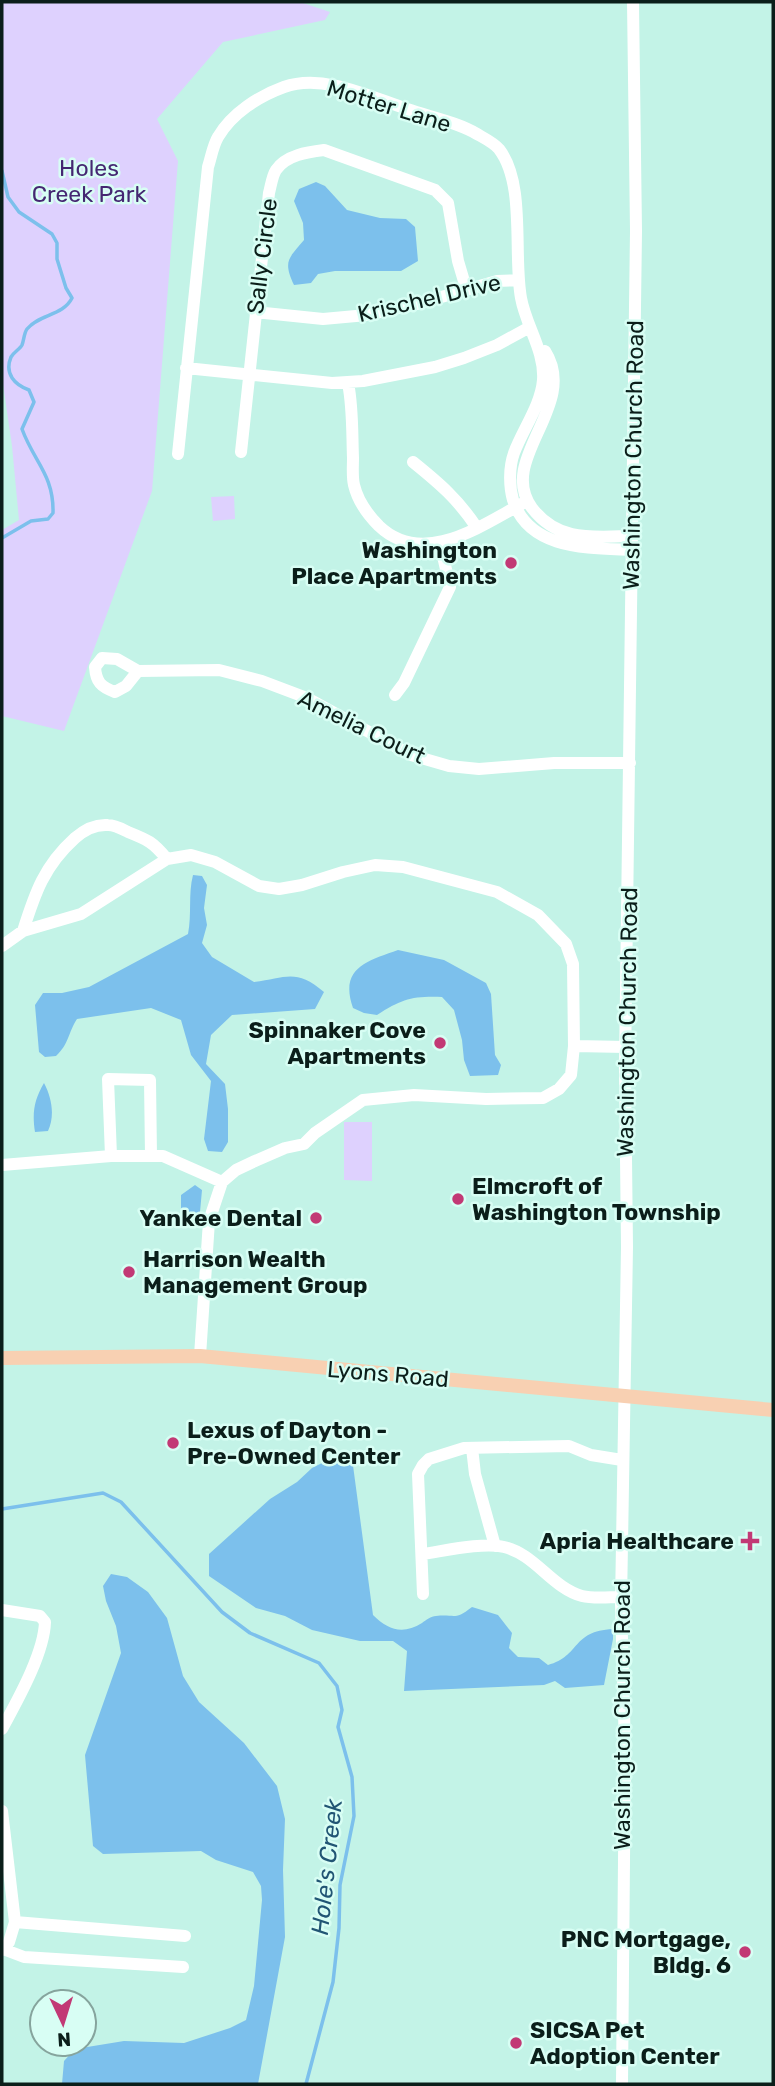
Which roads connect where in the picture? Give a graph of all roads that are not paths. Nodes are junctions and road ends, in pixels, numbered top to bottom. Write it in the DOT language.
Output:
graph roads {
  1 [pos="633,2"];
  2 [pos="519,279"];
  3 [pos="466,288"];
  4 [pos="256,312"];
  5 [pos="530,327"];
  6 [pos="186,368"];
  7 [pos="248,374"];
  8 [pos="348,383"];
  9 [pos="241,452"];
  10 [pos="178,454"];
  11 [pos="413,462"];
  12 [pos="522,504"];
  13 [pos="477,528"];
  14 [pos="631,536"];
  15 [pos="440,543"];
  16 [pos="631,550"];
  17 [pos="138,671"];
  18 [pos="395,695"];
  19 [pos="630,763"];
  20 [pos="167,859"];
  21 [pos="23,931"];
  22 [pos="2,946"];
  23 [pos="574,1046"];
  24 [pos="626,1047"];
  25 [pos="111,1156"];
  26 [pos="151,1156"];
  27 [pos="2,1165"];
  28 [pos="222,1182"];
  29 [pos="200,1356"];
  30 [pos="2,1357"];
  31 [pos="625,1395"];
  32 [pos="773,1410"];
  33 [pos="472,1448"];
  34 [pos="622,1460"];
  35 [pos="495,1546"];
  36 [pos="422,1554"];
  37 [pos="423,1594"];
  38 [pos="621,1597"];
  39 [pos="2,1610"];
  40 [pos="2,1730"];
  41 [pos="2,1811"];
  42 [pos="15,1922"];
  43 [pos="185,1936"];
  44 [pos="2,1950"];
  45 [pos="183,1967"];
  46 [pos="622,2084"];
  1 -- 14 [label="street, Washington Church Road"];
  2 -- 3 [label="street, Krischel Drive"];
  2 -- 5 [label="street, Motter Lane"];
  2 -- 6 [label="street, Motter Lane"];
  3 -- 4 [label="street, Krischel Drive"];
  3 -- 4 [label="street, Sally Circle"];
  4 -- 7 [label="street, Sally Circle"];
  5 -- 8 [label="street"];
  5 -- 12 [label="street, Motter Lane"];
  6 -- 7 [label="street"];
  6 -- 10 [label="street, Motter Lane"];
  7 -- 8 [label="street"];
  7 -- 9 [label="street, Sally Circle"];
  8 -- 15 [label="street"];
  11 -- 13 [label="street"];
  12 -- 13 [label="street"];
  12 -- 14 [label="street"];
  12 -- 16 [label="street"];
  13 -- 15 [label="street"];
  14 -- 16 [label="street, Washington Church Road"];
  15 -- 18 [label="street"];
  16 -- 19 [label="street, Washington Church Road"];
  17 -- 19 [label="street, Amelia Court"];
  19 -- 24 [label="street, Washington Church Road"];
  20 -- 21 [label="street"];
  20 -- 21 [label="street"];
  20 -- 23 [label="street"];
  21 -- 22 [label="street"];
  23 -- 24 [label="street"];
  23 -- 28 [label="street"];
  24 -- 31 [label="street, Washington Church Road"];
  25 -- 26 [label="street"];
  25 -- 26 [label="street"];
  25 -- 27 [label="street"];
  26 -- 28 [label="street"];
  28 -- 29 [label="street"];
  29 -- 30 [label="main road, Lyons Road"];
  29 -- 31 [label="main road, Lyons Road"];
  31 -- 32 [label="main road, Lyons Road"];
  31 -- 34 [label="street, Washington Church Road"];
  33 -- 34 [label="street"];
  33 -- 35 [label="street"];
  33 -- 36 [label="street"];
  34 -- 38 [label="street, Washington Church Road"];
  35 -- 36 [label="street"];
  35 -- 38 [label="street"];
  36 -- 37 [label="street"];
  38 -- 46 [label="street, Washington Church Road"];
  39 -- 40 [label="street"];
  41 -- 42 [label="street"];
  42 -- 43 [label="street"];
  42 -- 44 [label="street"];
  44 -- 45 [label="street"];
}
